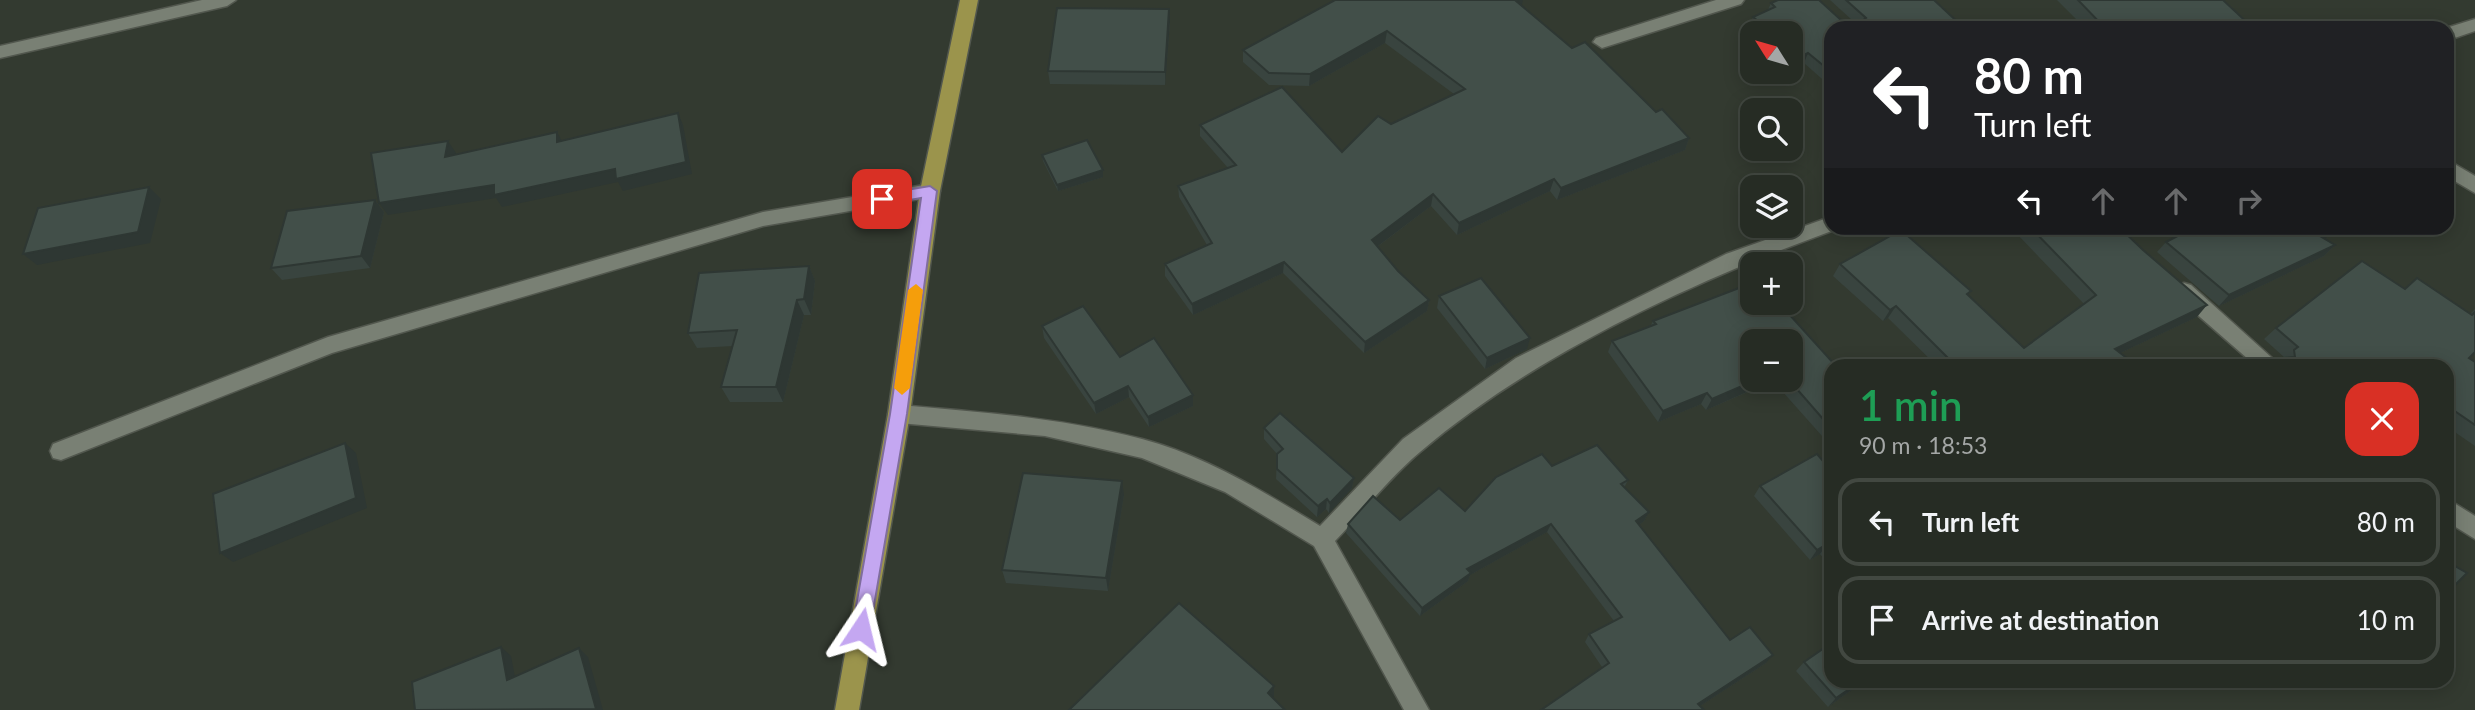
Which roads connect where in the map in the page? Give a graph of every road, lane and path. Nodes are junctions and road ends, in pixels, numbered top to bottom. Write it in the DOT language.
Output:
graph roads {
  1 [pos="227,0"];
  2 [pos="970,0"];
  3 [pos="1735,0"];
  4 [pos="2475,25"];
  5 [pos="2454,33"];
  6 [pos="1602,42"];
  7 [pos="0,52"];
  8 [pos="2454,172"];
  9 [pos="2475,186"];
  10 [pos="930,191"];
  11 [pos="1824,226"];
  12 [pos="2172,280"];
  13 [pos="2263,359"];
  14 [pos="899,414"];
  15 [pos="61,451"];
  16 [pos="2454,514"];
  17 [pos="2475,528"];
  18 [pos="1322,539"];
  19 [pos="847,710"];
  20 [pos="1417,710"];
  1 -- 7 [label="street"];
  2 -- 10 [label="main road"];
  3 -- 6 [label="street"];
  4 -- 5 [label="street"];
  8 -- 9 [label="street"];
  10 -- 14 [label="main road"];
  10 -- 15 [label="street"];
  11 -- 18 [label="street"];
  12 -- 13 [label="street"];
  14 -- 18 [label="street"];
  14 -- 19 [label="main road"];
  16 -- 17 [label="street"];
  18 -- 20 [label="street"];
}
